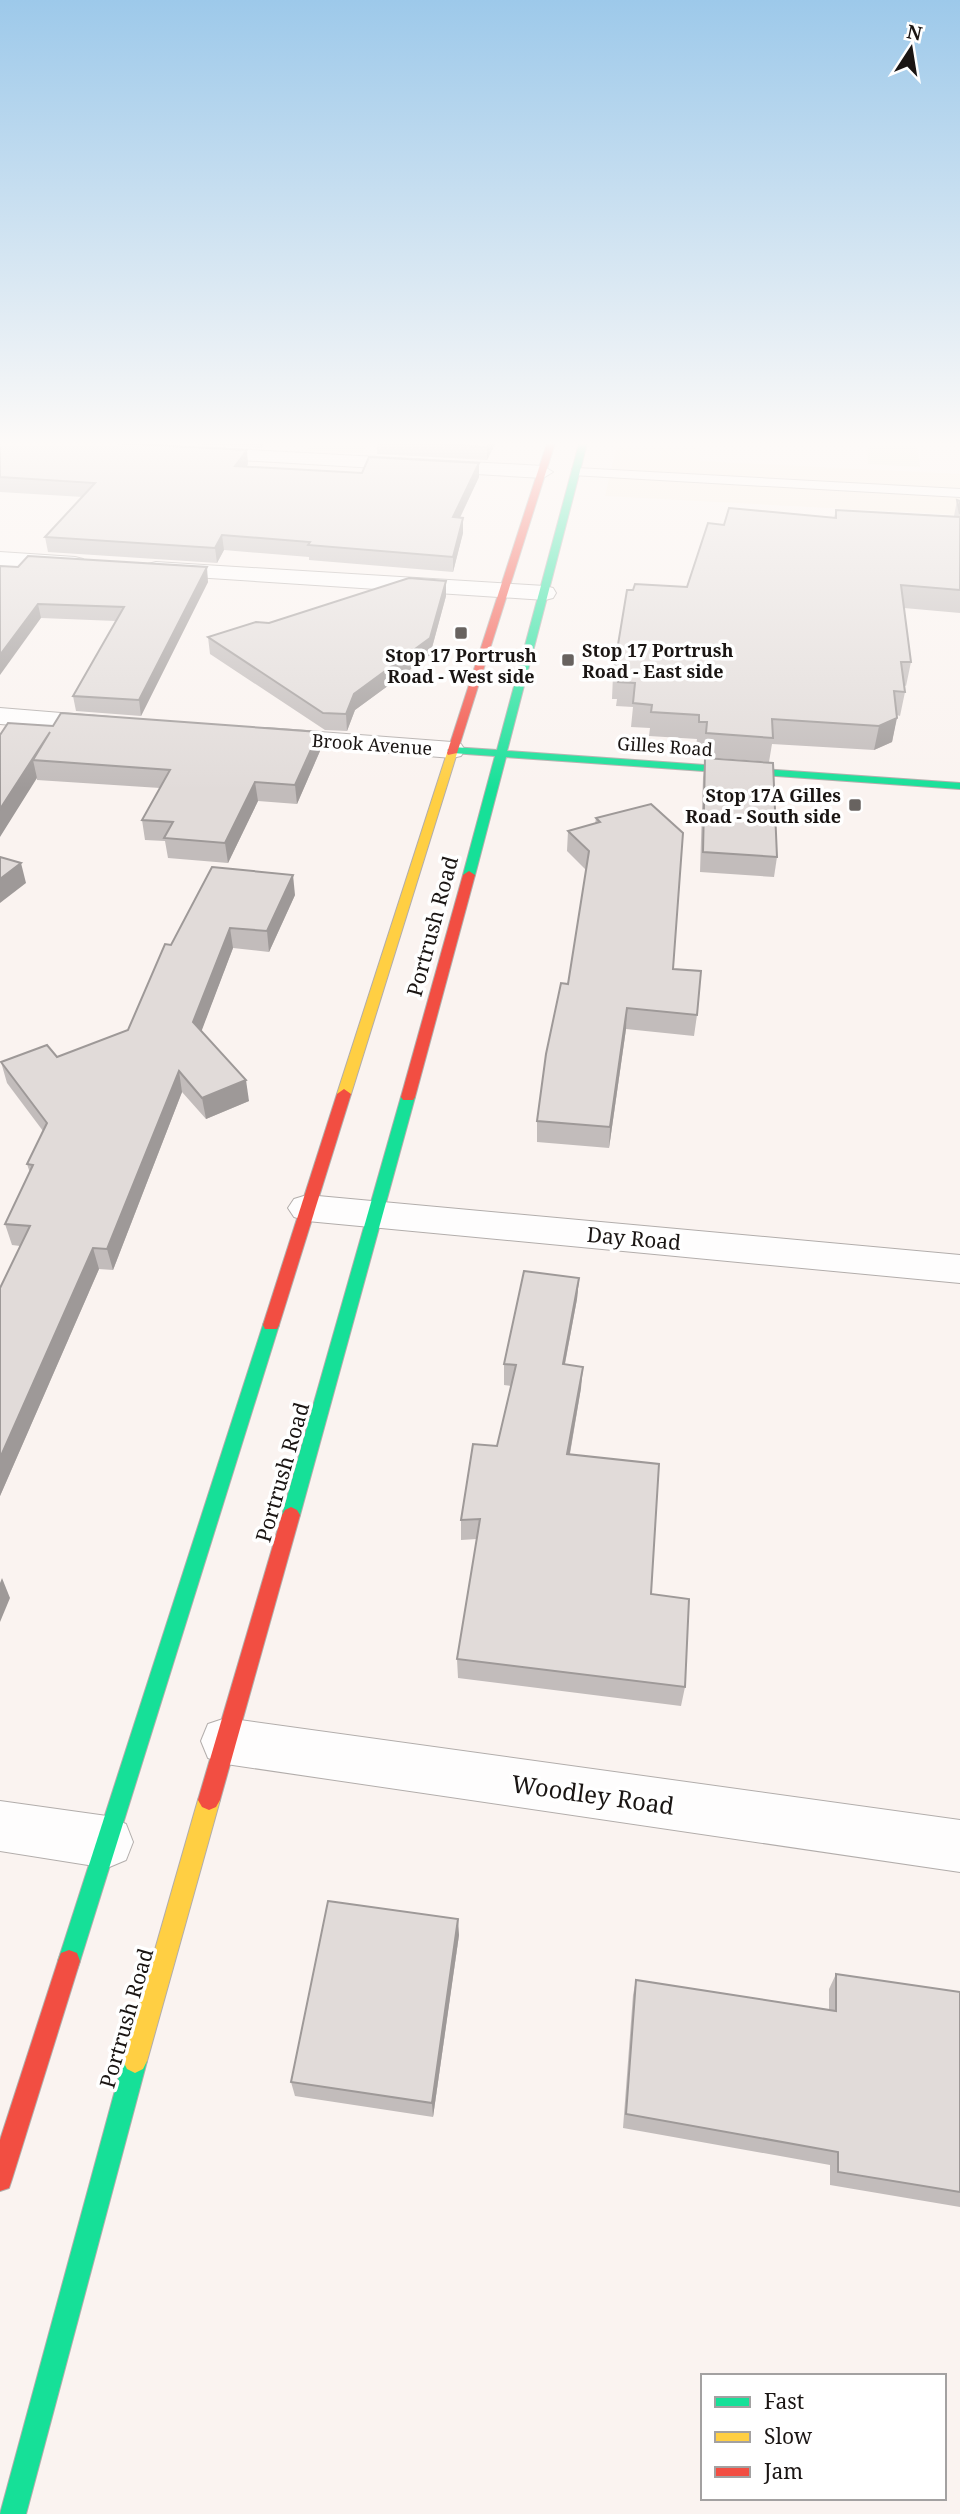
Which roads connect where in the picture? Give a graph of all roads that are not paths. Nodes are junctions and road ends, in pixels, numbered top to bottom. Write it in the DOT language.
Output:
graph roads {
  1 [pos="516,557"];
  2 [pos="554,557"];
  3 [pos="0,559"];
  4 [pos="97,565"];
  5 [pos="138,568"];
  6 [pos="506,591"];
  7 [pos="545,593"];
  8 [pos="0,716"];
  9 [pos="130,726"];
  10 [pos="241,734"];
  11 [pos="452,750"];
  12 [pos="502,753"];
  13 [pos="960,786"];
  14 [pos="307,1208"];
  15 [pos="375,1214"];
  16 [pos="960,1269"];
  17 [pos="226,1741"];
  18 [pos="0,1826"];
  19 [pos="107,1842"];
  20 [pos="960,1846"];
  21 [pos="0,2179"];
  22 [pos="12,2514"];
  1 -- 6 [label="main road, Portrush Road"];
  2 -- 7 [label="main road, Portrush Road"];
  3 -- 4 [label="street"];
  5 -- 6 [label="street"];
  6 -- 7 [label="street"];
  6 -- 11 [label="main road, Portrush Road"];
  7 -- 12 [label="main road, Portrush Road"];
  8 -- 9 [label="street"];
  10 -- 11 [label="street, Brook Avenue"];
  11 -- 12 [label="main road, Gilles Road"];
  11 -- 14 [label="main road, Portrush Road"];
  12 -- 13 [label="main road, Gilles Road"];
  12 -- 15 [label="main road, Portrush Road"];
  14 -- 15 [label="street, Day Road"];
  14 -- 19 [label="main road, Portrush Road"];
  15 -- 16 [label="street, Day Road"];
  15 -- 17 [label="main road, Portrush Road"];
  17 -- 20 [label="street, Woodley Road"];
  17 -- 22 [label="main road, Portrush Road"];
  18 -- 19 [label="street"];
  19 -- 21 [label="main road, Portrush Road"];
}
